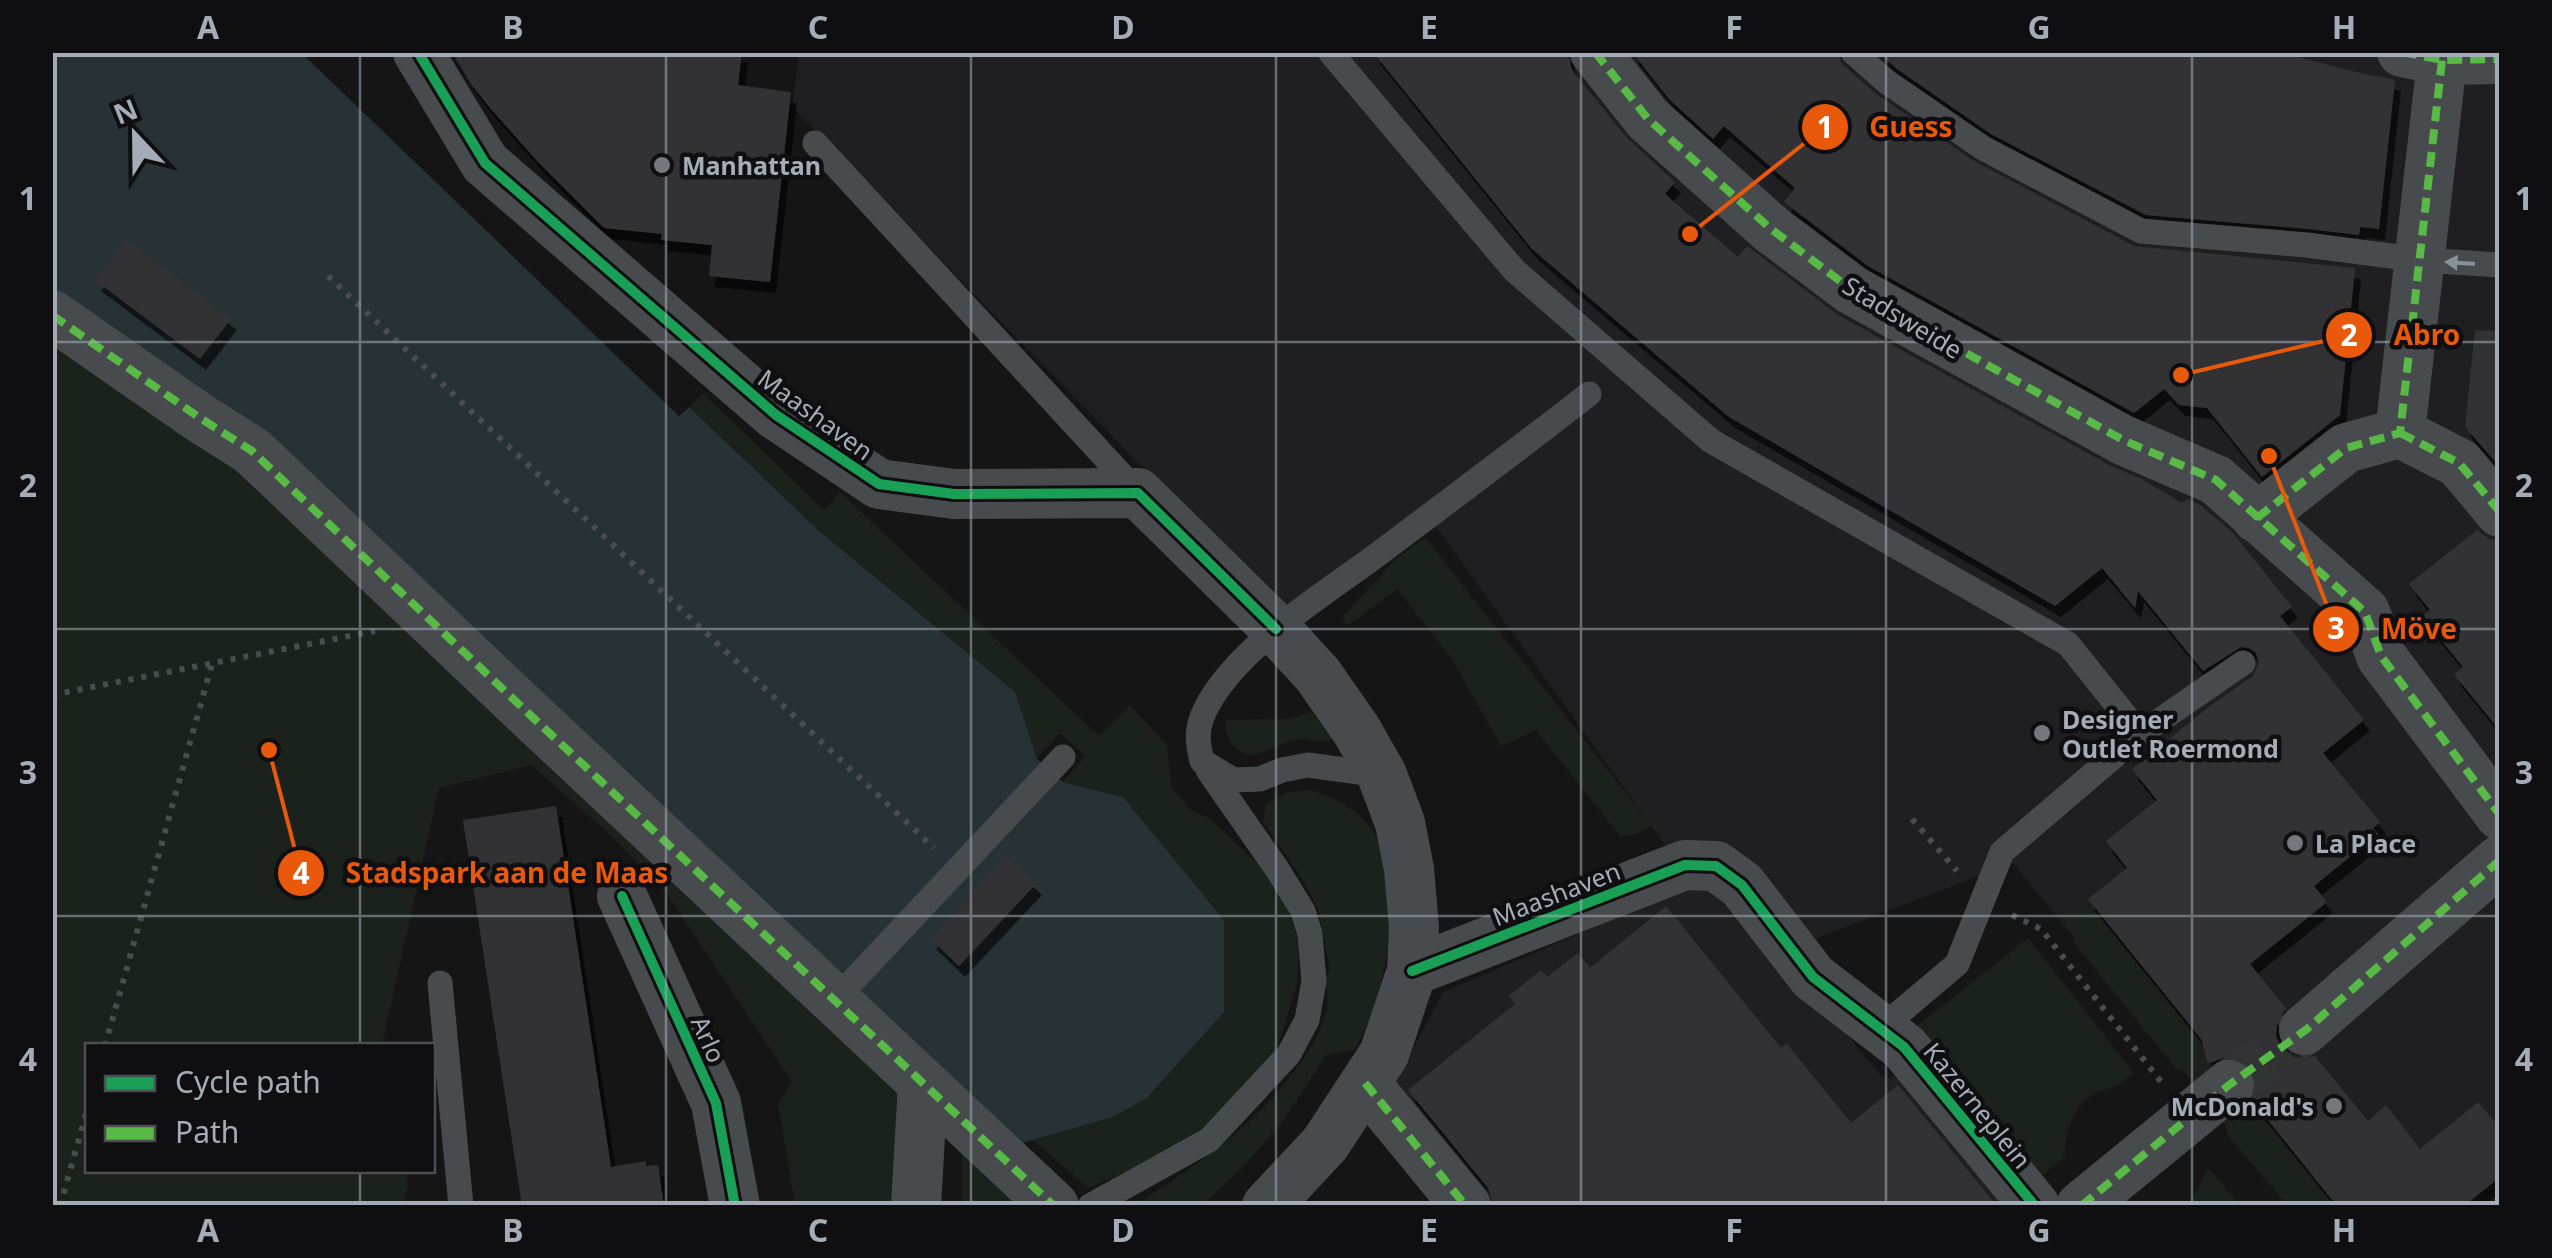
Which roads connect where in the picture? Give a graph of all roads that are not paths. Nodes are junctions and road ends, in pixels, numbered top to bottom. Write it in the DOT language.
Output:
graph roads {
  1 [pos="418,52"];
  2 [pos="1330,52"];
  3 [pos="1595,52"];
  4 [pos="1853,52"];
  5 [pos="2422,56"];
  6 [pos="2500,56"];
  7 [pos="815,143"];
  8 [pos="2421,260"];
  9 [pos="2500,265"];
  10 [pos="52,315"];
  11 [pos="1589,394"];
  12 [pos="2400,433"];
  13 [pos="1138,493"];
  14 [pos="2500,512"];
  15 [pos="2257,518"];
  16 [pos="1276,629"];
  17 [pos="2243,663"];
  18 [pos="2140,734"];
  19 [pos="1063,757"];
  20 [pos="1202,762"];
  21 [pos="1382,775"];
  22 [pos="2500,815"];
  23 [pos="2500,860"];
  24 [pos="1716,866"];
  25 [pos="622,896"];
  26 [pos="1412,971"];
  27 [pos="440,983"];
  28 [pos="840,994"];
  29 [pos="1880,1029"];
  30 [pos="2304,1030"];
  31 [pos="1365,1083"];
  32 [pos="923,1085"];
  33 [pos="2229,1085"];
  34 [pos="461,1206"];
  35 [pos="735,1206"];
  36 [pos="916,1206"];
  37 [pos="1054,1206"];
  38 [pos="1090,1206"];
  39 [pos="1267,1206"];
  40 [pos="1466,1206"];
  41 [pos="2035,1206"];
  42 [pos="2081,1206"];
  1 -- 13 [label="street, Maashaven"];
  2 -- 18 [label="lane"];
  3 -- 15 [label="street, Stadsweide"];
  4 -- 8 [label="lane"];
  5 -- 6 [label="street"];
  5 -- 8 [label="street"];
  7 -- 13 [label="lane"];
  9 -- 8 [label="lane, one-way"];
  8 -- 12 [label="street"];
  10 -- 28 [label="street"];
  11 -- 16 [label="lane"];
  12 -- 14 [label="street"];
  12 -- 15 [label="street"];
  13 -- 16 [label="street"];
  15 -- 22 [label="street, Stadsweide"];
  16 -- 20 [label="lane"];
  16 -- 21 [label="street"];
  17 -- 18 [label="lane"];
  18 -- 29 [label="lane"];
  19 -- 28 [label="lane"];
  20 -- 21 [label="lane"];
  20 -- 38 [label="lane"];
  21 -- 26 [label="street"];
  23 -- 30 [label="street"];
  24 -- 26 [label="street, Maashaven"];
  24 -- 29 [label="street, Kazerneplein"];
  25 -- 35 [label="street, Arlo"];
  26 -- 31 [label="street"];
  27 -- 34 [label="lane"];
  28 -- 32 [label="street"];
  29 -- 41 [label="street, Kazerneplein"];
  31 -- 39 [label="street"];
  31 -- 40 [label="street"];
  32 -- 36 [label="street"];
  32 -- 37 [label="street"];
  33 -- 42 [label="street"];
}
